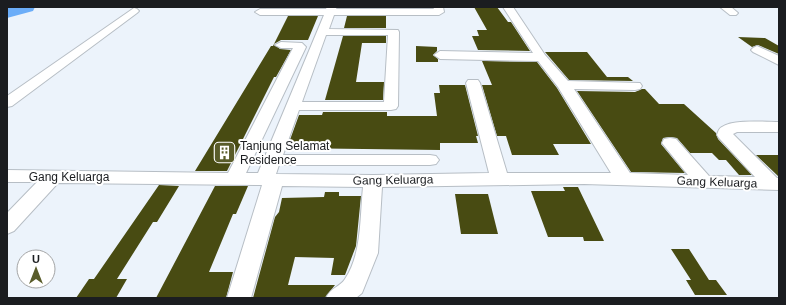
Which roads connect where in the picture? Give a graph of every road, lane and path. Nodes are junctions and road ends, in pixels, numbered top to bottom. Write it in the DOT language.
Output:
graph roads {
  1 [pos="438,7"];
  2 [pos="508,7"];
  3 [pos="725,7"];
  4 [pos="314,9"];
  5 [pos="331,9"];
  6 [pos="134,10"];
  7 [pos="260,12"];
  8 [pos="733,13"];
  9 [pos="322,32"];
  10 [pos="281,45"];
  11 [pos="757,50"];
  12 [pos="440,55"];
  13 [pos="541,56"];
  14 [pos="779,61"];
  15 [pos="473,83"];
  16 [pos="564,85"];
  17 [pos="635,86"];
  18 [pos="7,103"];
  19 [pos="293,106"];
  20 [pos="779,127"];
  21 [pos="670,143"];
  22 [pos="430,160"];
  23 [pos="270,174"];
  24 [pos="7,176"];
  25 [pos="54,176"];
  26 [pos="499,178"];
  27 [pos="234,180"];
  28 [pos="624,180"];
  29 [pos="372,181"];
  30 [pos="704,182"];
  31 [pos="776,184"];
  32 [pos="7,226"];
  33 [pos="239,298"];
  34 [pos="338,298"];
  1 -- 5 [label="street"];
  2 -- 13 [label="street"];
  3 -- 8 [label="street"];
  4 -- 5 [label="street"];
  4 -- 7 [label="street"];
  5 -- 9 [label="street"];
  6 -- 18 [label="street"];
  9 -- 19 [label="street"];
  9 -- 19 [label="street"];
  10 -- 27 [label="street"];
  11 -- 14 [label="street"];
  12 -- 13 [label="street"];
  13 -- 16 [label="street"];
  15 -- 26 [label="street"];
  16 -- 17 [label="street"];
  16 -- 28 [label="street"];
  19 -- 23 [label="street"];
  20 -- 31 [label="street"];
  21 -- 30 [label="street"];
  22 -- 23 [label="street"];
  23 -- 27 [label="street, Gang Keluarga"];
  23 -- 29 [label="street, Gang Keluarga"];
  23 -- 33 [label="street"];
  24 -- 25 [label="street, Gang Keluarga"];
  25 -- 27 [label="street, Gang Keluarga"];
  25 -- 32 [label="street"];
  26 -- 28 [label="street, Gang Keluarga"];
  26 -- 29 [label="street, Gang Keluarga"];
  28 -- 30 [label="street, Gang Keluarga"];
  29 -- 34 [label="street"];
  30 -- 31 [label="street, Gang Keluarga"];
}
